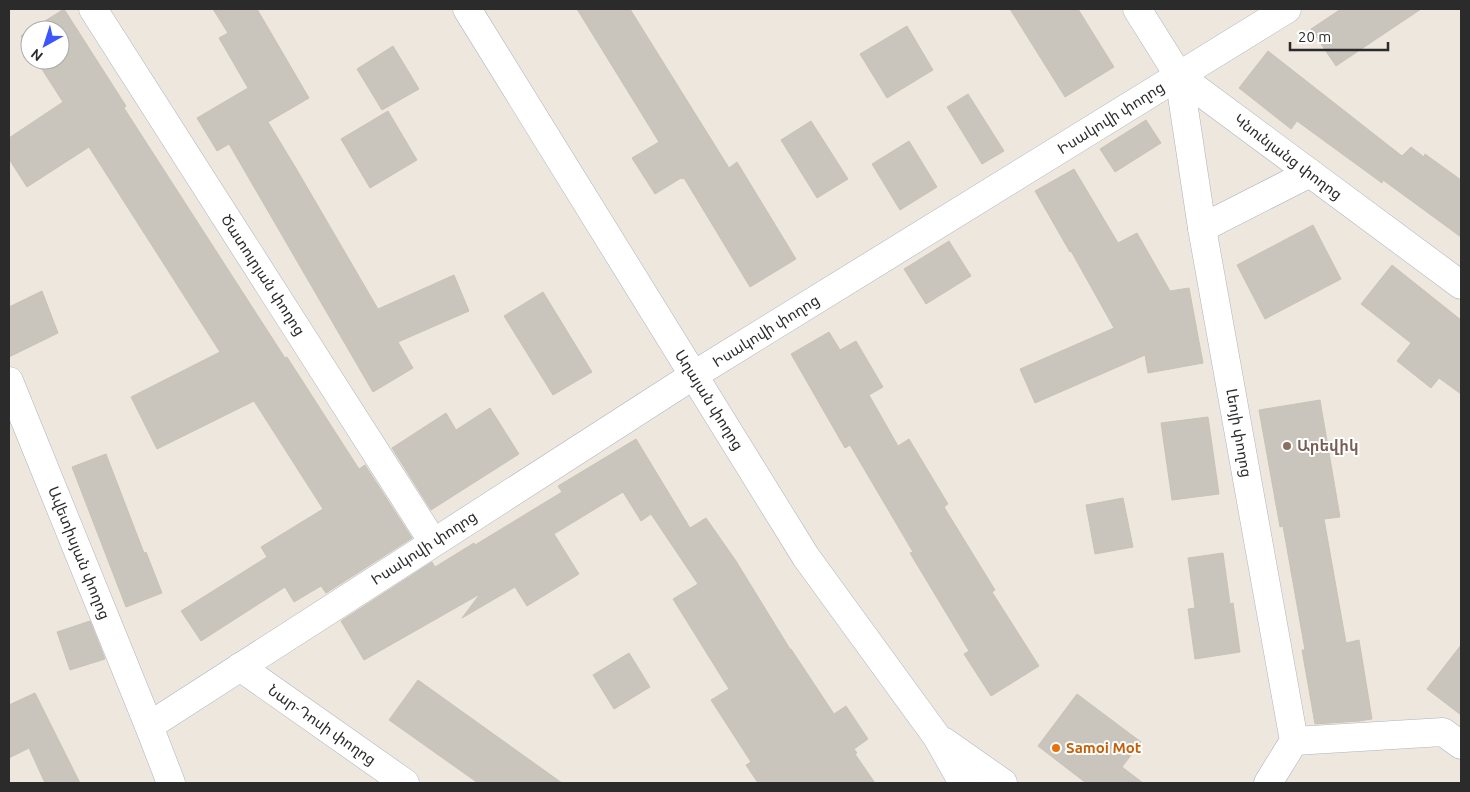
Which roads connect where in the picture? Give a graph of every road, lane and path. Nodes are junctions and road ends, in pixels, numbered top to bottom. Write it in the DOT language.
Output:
graph roads {
  1 [pos="93,9"];
  2 [pos="467,9"];
  3 [pos="1137,9"];
  4 [pos="1287,9"];
  5 [pos="1179,76"];
  6 [pos="1310,173"];
  7 [pos="1202,228"];
  8 [pos="1461,285"];
  9 [pos="694,375"];
  10 [pos="9,381"];
  11 [pos="433,542"];
  12 [pos="240,667"];
  13 [pos="149,726"];
  14 [pos="937,737"];
  15 [pos="1294,741"];
  16 [pos="1461,745"];
  17 [pos="170,783"];
  18 [pos="405,783"];
  19 [pos="963,783"];
  20 [pos="1003,783"];
  21 [pos="1268,783"];
  1 -- 11 [label="street, Ծատուրյան փողոց"];
  2 -- 9 [label="street, Աղայան փողոց"];
  3 -- 5 [label="street, Կնունյանց փողոց"];
  4 -- 5 [label="street, Իսակովի փողոց"];
  5 -- 6 [label="street, Կնունյանց փողոց"];
  5 -- 7 [label="street, Լեոյի փողոց"];
  5 -- 9 [label="street, Իսակովի փողոց"];
  6 -- 7 [label="street"];
  6 -- 8 [label="street, Կնունյանց փողոց"];
  7 -- 15 [label="street, Լեոյի փողոց"];
  9 -- 11 [label="street, Իսակովի փողոց"];
  9 -- 14 [label="street, Աղայան փողոց"];
  10 -- 13 [label="street, Ավետիսյան փողոց"];
  11 -- 12 [label="street, Իսակովի փողոց"];
  12 -- 13 [label="street, Իսակովի փողոց"];
  12 -- 18 [label="street, Նար-Դոսի փողոց"];
  13 -- 17 [label="street, Ավետիսյան փողոց"];
  14 -- 19 [label="street, Աղայան փողոց"];
  14 -- 20 [label="street"];
  15 -- 16 [label="street"];
  15 -- 21 [label="street"];
}
